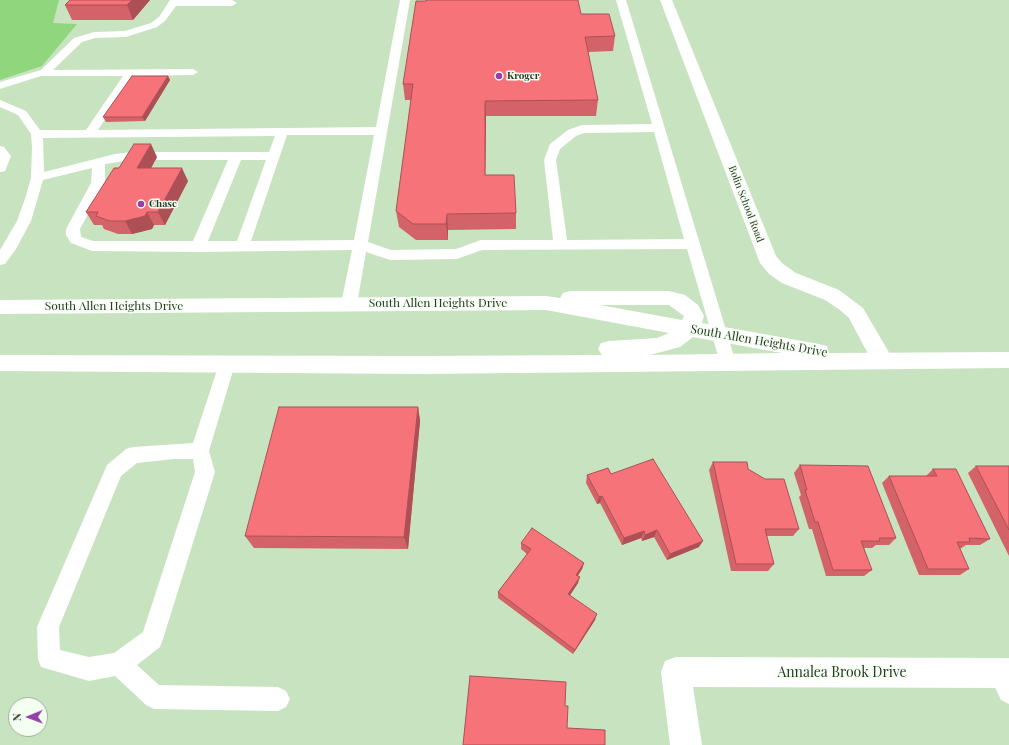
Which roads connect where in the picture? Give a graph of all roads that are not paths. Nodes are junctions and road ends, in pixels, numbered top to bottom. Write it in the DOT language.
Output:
graph roads {
  1 [pos="405,0"];
  2 [pos="621,0"];
  3 [pos="666,0"];
  4 [pos="174,2"];
  5 [pos="232,3"];
  6 [pos="131,72"];
  7 [pos="193,72"];
  8 [pos="44,73"];
  9 [pos="0,86"];
  10 [pos="0,103"];
  11 [pos="658,128"];
  12 [pos="381,131"];
  13 [pos="282,132"];
  14 [pos="37,134"];
  15 [pos="89,134"];
  16 [pos="0,150"];
  17 [pos="236,156"];
  18 [pos="274,156"];
  19 [pos="98,162"];
  20 [pos="0,168"];
  21 [pos="37,178"];
  22 [pos="561,244"];
  23 [pos="693,244"];
  24 [pos="360,245"];
  25 [pos="6,246"];
  26 [pos="198,246"];
  27 [pos="242,246"];
  28 [pos="0,260"];
  29 [pos="709,298"];
  30 [pos="546,303"];
  31 [pos="349,304"];
  32 [pos="0,307"];
  33 [pos="691,322"];
  34 [pos="720,334"];
  35 [pos="1009,360"];
  36 [pos="877,361"];
  37 [pos="0,363"];
  38 [pos="728,363"];
  39 [pos="227,364"];
  40 [pos="454,365"];
  41 [pos="200,451"];
  42 [pos="120,664"];
  43 [pos="1006,679"];
  44 [pos="278,700"];
  45 [pos="686,745"];
  1 -- 12 [label="lane"];
  2 -- 11 [label="lane"];
  3 -- 36 [label="main road, Bolin School Road"];
  4 -- 5 [label="lane"];
  4 -- 8 [label="lane"];
  6 -- 7 [label="lane"];
  6 -- 8 [label="lane"];
  6 -- 15 [label="lane"];
  8 -- 9 [label="lane"];
  10 -- 14 [label="lane"];
  11 -- 22 [label="lane"];
  11 -- 23 [label="lane"];
  12 -- 13 [label="lane"];
  12 -- 24 [label="lane"];
  13 -- 15 [label="lane"];
  13 -- 18 [label="lane"];
  14 -- 15 [label="lane"];
  14 -- 21 [label="lane"];
  16 -- 20 [label="lane"];
  17 -- 18 [label="lane"];
  17 -- 19 [label="lane"];
  17 -- 26 [label="lane"];
  18 -- 27 [label="lane"];
  19 -- 21 [label="lane"];
  19 -- 26 [label="lane"];
  21 -- 25 [label="lane"];
  22 -- 23 [label="lane"];
  22 -- 24 [label="lane"];
  23 -- 29 [label="lane"];
  24 -- 27 [label="lane"];
  24 -- 31 [label="lane"];
  25 -- 28 [label="lane"];
  26 -- 27 [label="lane"];
  29 -- 33 [label="lane"];
  29 -- 34 [label="lane"];
  30 -- 31 [label="main road, South Allen Heights Drive"];
  30 -- 33 [label="main road, South Allen Heights Drive"];
  30 -- 33 [label="main road"];
  31 -- 32 [label="main road, South Allen Heights Drive"];
  33 -- 34 [label="main road, South Allen Heights Drive"];
  33 -- 40 [label="main road"];
  34 -- 36 [label="main road, South Allen Heights Drive"];
  34 -- 38 [label="lane"];
  35 -- 36 [label="main road, South Allen Heights Drive"];
  36 -- 38 [label="main road, South Allen Heights Drive"];
  37 -- 39 [label="main road, South Allen Heights Drive"];
  38 -- 40 [label="main road, South Allen Heights Drive"];
  39 -- 40 [label="main road, South Allen Heights Drive"];
  39 -- 41 [label="lane"];
  41 -- 42 [label="lane"];
  41 -- 42 [label="lane"];
  42 -- 44 [label="lane"];
  43 -- 45 [label="main road, Annalea Brook Drive"];
}
